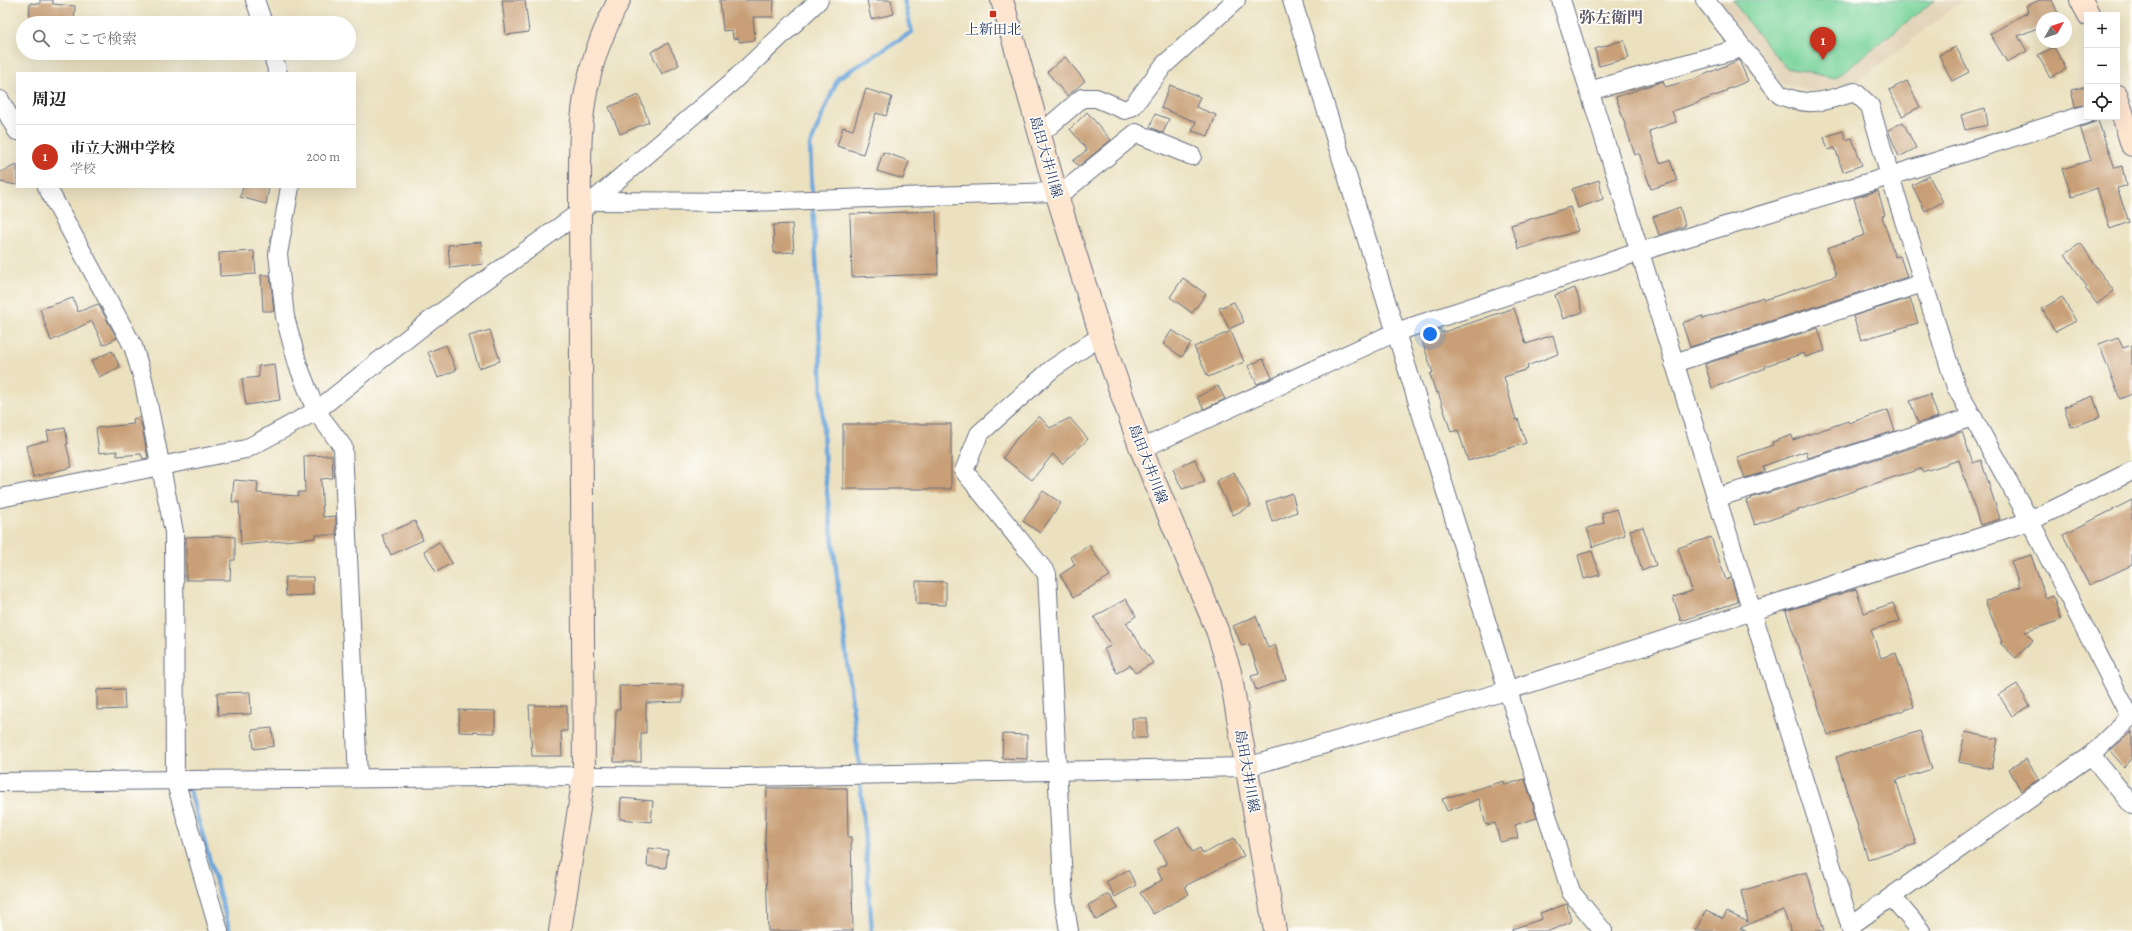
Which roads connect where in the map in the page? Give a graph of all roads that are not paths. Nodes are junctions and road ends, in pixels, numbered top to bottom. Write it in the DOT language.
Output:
graph roads {
  1 [pos="256,0"];
  2 [pos="619,0"];
  3 [pos="819,0"];
  4 [pos="1002,0"];
  5 [pos="1236,0"];
  6 [pos="1292,0"];
  7 [pos="1561,0"];
  8 [pos="1705,0"];
  9 [pos="2081,0"];
  10 [pos="2087,12"];
  11 [pos="261,16"];
  12 [pos="1742,48"];
  13 [pos="274,60"];
  14 [pos="278,72"];
  15 [pos="1589,90"];
  16 [pos="0,100"];
  17 [pos="2121,101"];
  18 [pos="2084,115"];
  19 [pos="16,129"];
  20 [pos="1039,135"];
  21 [pos="2132,145"];
  22 [pos="1192,156"];
  23 [pos="1890,176"];
  24 [pos="48,188"];
  25 [pos="290,188"];
  26 [pos="1056,192"];
  27 [pos="586,207"];
  28 [pos="1639,252"];
  29 [pos="1923,283"];
  30 [pos="1396,332"];
  31 [pos="1101,336"];
  32 [pos="1674,363"];
  33 [pos="316,411"];
  34 [pos="1973,417"];
  35 [pos="1141,449"];
  36 [pos="161,466"];
  37 [pos="2132,471"];
  38 [pos="0,498"];
  39 [pos="1716,498"];
  40 [pos="2030,521"];
  41 [pos="1752,613"];
  42 [pos="1509,690"];
  43 [pos="2131,716"];
  44 [pos="2091,755"];
  45 [pos="1247,767"];
  46 [pos="1057,770"];
  47 [pos="584,776"];
  48 [pos="358,778"];
  49 [pos="175,780"];
  50 [pos="0,782"];
  51 [pos="2132,805"];
  52 [pos="1892,897"];
  53 [pos="1851,929"];
  54 [pos="219,931"];
  55 [pos="560,931"];
  56 [pos="1069,931"];
  57 [pos="1275,931"];
  58 [pos="1603,931"];
  59 [pos="1921,931"];
  1 -- 11 [label="street"];
  2 -- 27 [label="street"];
  3 -- 27 [label="street"];
  4 -- 20 [label="street, 島田大井川線"];
  5 -- 20 [label="street"];
  6 -- 30 [label="street"];
  7 -- 15 [label="street"];
  8 -- 12 [label="street"];
  9 -- 10 [label="street"];
  12 -- 15 [label="street"];
  12 -- 23 [label="street"];
  13 -- 14 [label="street"];
  15 -- 28 [label="street"];
  16 -- 19 [label="street"];
  17 -- 21 [label="street"];
  18 -- 23 [label="street"];
  20 -- 26 [label="street, 島田大井川線"];
  22 -- 26 [label="street"];
  23 -- 28 [label="street"];
  23 -- 29 [label="street"];
  24 -- 36 [label="street"];
  25 -- 33 [label="street"];
  26 -- 27 [label="street"];
  26 -- 31 [label="street, 島田大井川線"];
  27 -- 33 [label="street"];
  27 -- 47 [label="street"];
  28 -- 30 [label="street"];
  28 -- 32 [label="street"];
  29 -- 32 [label="street"];
  29 -- 34 [label="street"];
  30 -- 35 [label="street"];
  30 -- 42 [label="street"];
  31 -- 35 [label="street, 島田大井川線"];
  31 -- 46 [label="street"];
  32 -- 39 [label="street"];
  33 -- 36 [label="street"];
  33 -- 48 [label="street"];
  34 -- 39 [label="street"];
  34 -- 40 [label="street"];
  35 -- 45 [label="street, 島田大井川線"];
  36 -- 38 [label="street"];
  36 -- 49 [label="street"];
  37 -- 40 [label="street"];
  39 -- 41 [label="street"];
  40 -- 41 [label="street"];
  40 -- 43 [label="street"];
  41 -- 42 [label="street"];
  41 -- 53 [label="street"];
  42 -- 45 [label="street"];
  42 -- 58 [label="street"];
  43 -- 44 [label="street"];
  44 -- 51 [label="street"];
  44 -- 52 [label="street"];
  45 -- 46 [label="street"];
  45 -- 57 [label="street, 島田大井川線"];
  46 -- 47 [label="street"];
  46 -- 56 [label="street"];
  47 -- 48 [label="street"];
  47 -- 55 [label="street"];
  48 -- 49 [label="street"];
  49 -- 50 [label="street"];
  49 -- 54 [label="street"];
  52 -- 53 [label="street"];
  52 -- 59 [label="street"];
}
